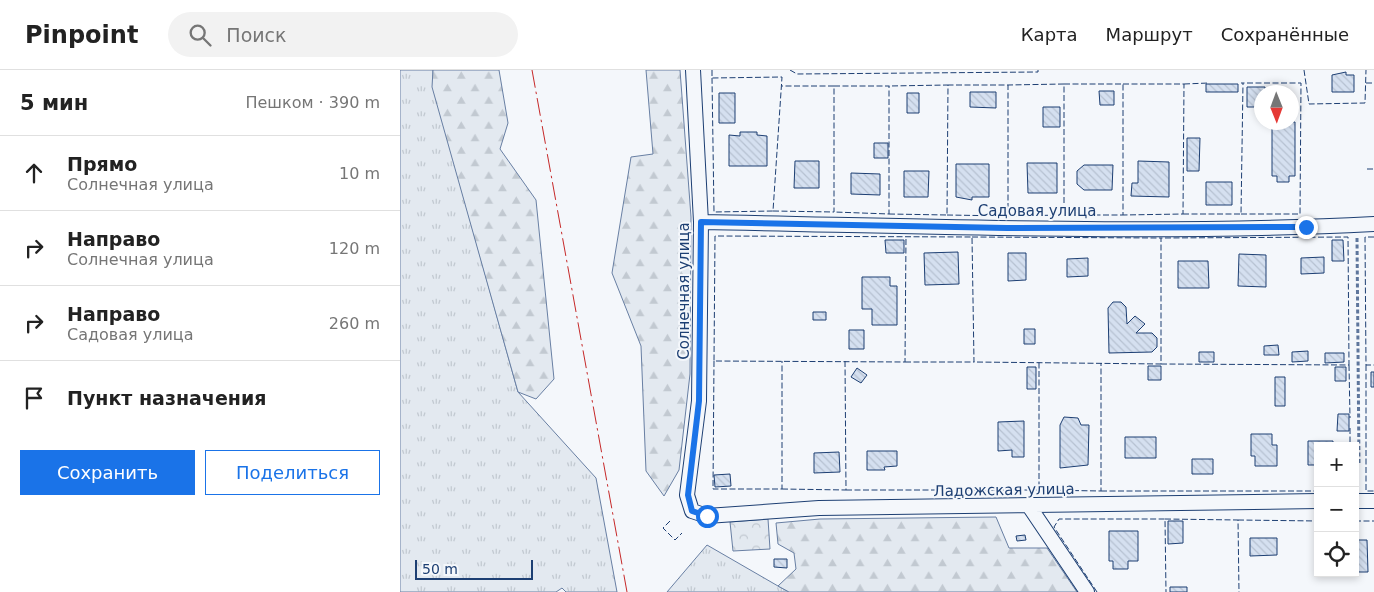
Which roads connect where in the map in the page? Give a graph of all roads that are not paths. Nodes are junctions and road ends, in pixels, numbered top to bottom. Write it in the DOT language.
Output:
graph roads {
  1 [pos="694,70"];
  2 [pos="701,222"];
  3 [pos="1374,224"];
  4 [pos="1314,501"];
  5 [pos="1359,501"];
  6 [pos="1374,501"];
  7 [pos="1029,506"];
  8 [pos="692,511"];
  9 [pos="1087,592"];
  1 -- 2 [label="street, Солнечная улица"];
  2 -- 3 [label="street, Садовая улица"];
  2 -- 8 [label="street, Солнечная улица"];
  4 -- 7 [label="street, Ладожская улица"];
  5 -- 6 [label="street"];
  7 -- 8 [label="street, Ладожская улица"];
  7 -- 9 [label="street"];
}
